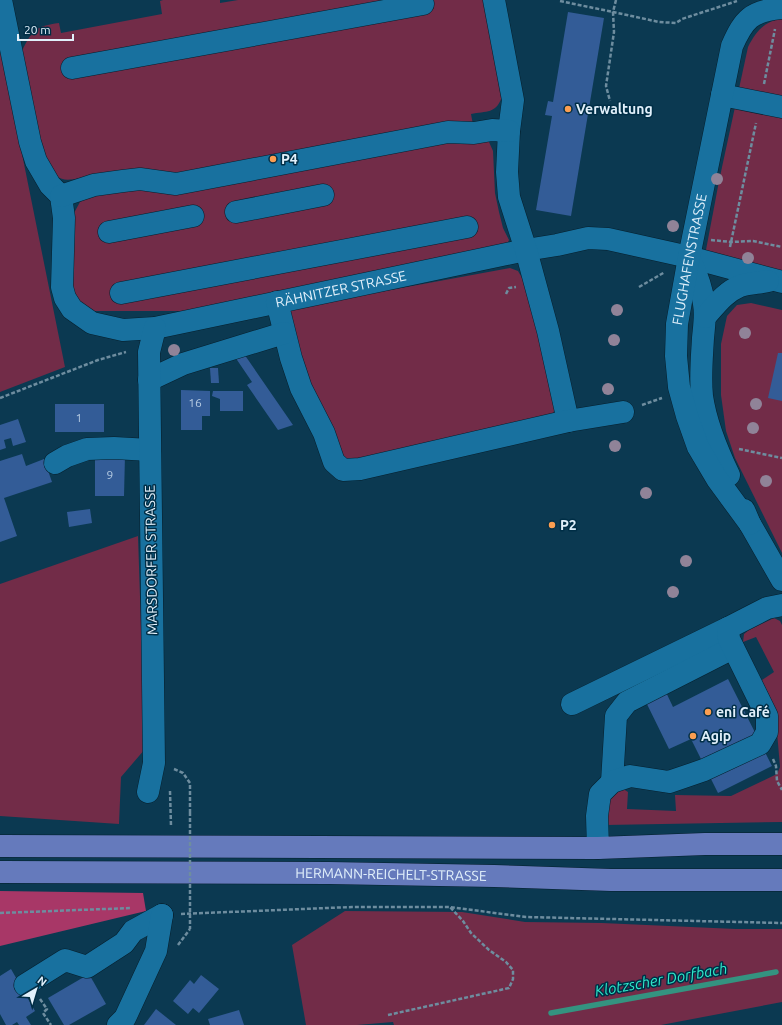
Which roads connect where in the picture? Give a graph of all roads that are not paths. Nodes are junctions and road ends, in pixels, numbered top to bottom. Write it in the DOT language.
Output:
graph roads {
  1 [pos="1,0"];
  2 [pos="494,0"];
  3 [pos="423,4"];
  4 [pos="779,8"];
  5 [pos="72,68"];
  6 [pos="722,95"];
  7 [pos="782,107"];
  8 [pos="510,123"];
  9 [pos="323,195"];
  10 [pos="61,196"];
  11 [pos="236,212"];
  12 [pos="193,216"];
  13 [pos="467,227"];
  14 [pos="109,232"];
  15 [pos="691,248"];
  16 [pos="526,250"];
  17 [pos="778,281"];
  18 [pos="121,293"];
  19 [pos="277,302"];
  20 [pos="705,317"];
  21 [pos="155,328"];
  22 [pos="284,333"];
  23 [pos="149,380"];
  24 [pos="623,412"];
  25 [pos="568,421"];
  26 [pos="150,450"];
  27 [pos="55,463"];
  28 [pos="750,524"];
  29 [pos="782,580"];
  30 [pos="782,606"];
  31 [pos="730,638"];
  32 [pos="572,704"];
  33 [pos="612,782"];
  34 [pos="148,792"];
  35 [pos="782,844"];
  36 [pos="0,846"];
  37 [pos="598,848"];
  38 [pos="0,872"];
  39 [pos="782,880"];
  40 [pos="27,983"];
  41 [pos="118,1025"];
  1 -- 10 [label="street"];
  2 -- 8 [label="street"];
  3 -- 5 [label="street"];
  4 -- 6 [label="street, FLUGHAFENSTRASSE"];
  6 -- 7 [label="street"];
  6 -- 15 [label="street, FLUGHAFENSTRASSE"];
  8 -- 10 [label="street"];
  8 -- 16 [label="street"];
  9 -- 11 [label="street"];
  10 -- 21 [label="street, RÄHNITZER STRASSE"];
  12 -- 14 [label="street"];
  13 -- 18 [label="street"];
  15 -- 16 [label="street, RÄHNITZER STRASSE"];
  15 -- 17 [label="street, RÄHNITZER STRASSE"];
  15 -- 20 [label="street"];
  15 -- 28 [label="street, FLUGHAFENSTRASSE"];
  16 -- 19 [label="street, RÄHNITZER STRASSE"];
  16 -- 25 [label="street"];
  17 -- 20 [label="street, FLUGHAFENSTRASSE"];
  19 -- 21 [label="street, RÄHNITZER STRASSE"];
  19 -- 22 [label="street"];
  20 -- 28 [label="street, FLUGHAFENSTRASSE"];
  21 -- 23 [label="street, MARSDORFER STRASSE"];
  22 -- 23 [label="street"];
  22 -- 25 [label="street"];
  23 -- 26 [label="street, MARSDORFER STRASSE"];
  24 -- 25 [label="street"];
  26 -- 27 [label="street"];
  26 -- 34 [label="street, MARSDORFER STRASSE"];
  28 -- 29 [label="street, FLUGHAFENSTRASSE"];
  30 -- 31 [label="street"];
  31 -- 32 [label="street"];
  31 -- 33 [label="street"];
  31 -- 33 [label="street"];
  33 -- 37 [label="street"];
  35 -- 37 [label="main road, HERMANN-REICHELT-STRASSE"];
  36 -- 37 [label="main road, HERMANN-REICHELT-STRASSE"];
  38 -- 39 [label="main road, HERMANN-REICHELT-STRASSE"];
  40 -- 41 [label="street"];
}
